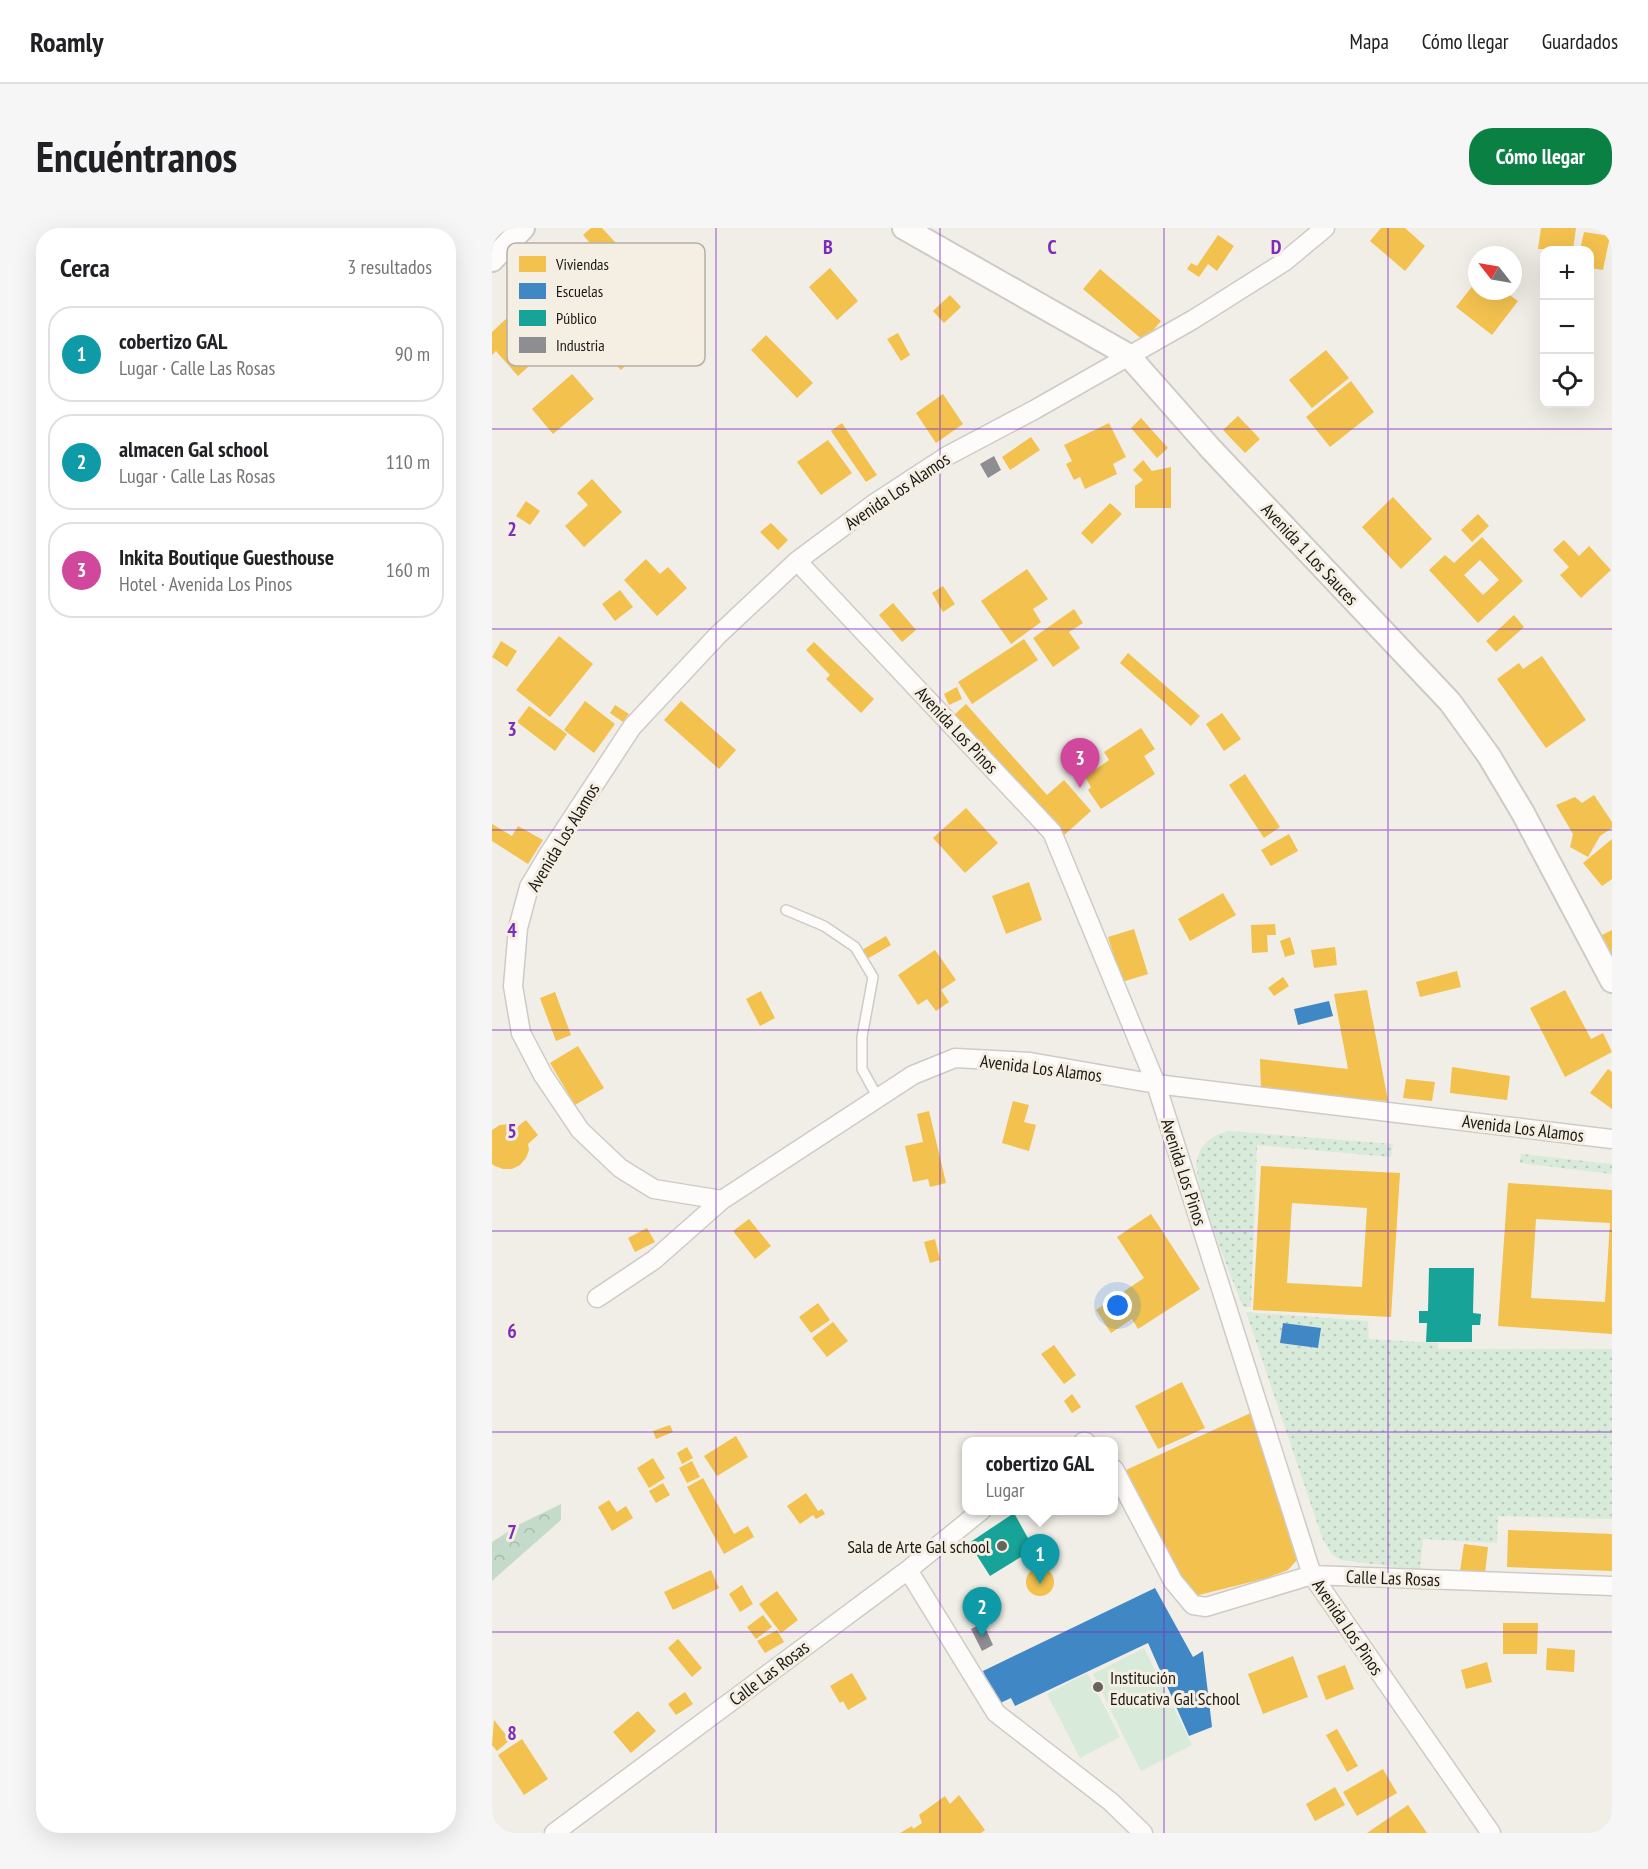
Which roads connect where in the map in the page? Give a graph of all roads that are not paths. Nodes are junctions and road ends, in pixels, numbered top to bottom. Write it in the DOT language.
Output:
graph roads {
  1 [pos="523,228"];
  2 [pos="904,228"];
  3 [pos="1325,228"];
  4 [pos="508,243"];
  5 [pos="507,245"];
  6 [pos="492,260"];
  7 [pos="1128,355"];
  8 [pos="797,561"];
  9 [pos="786,910"];
  10 [pos="1612,981"];
  11 [pos="1156,1084"];
  12 [pos="878,1098"];
  13 [pos="1612,1138"];
  14 [pos="722,1200"];
  15 [pos="597,1298"];
  16 [pos="1118,1478"];
  17 [pos="976,1515"];
  18 [pos="908,1570"];
  19 [pos="1312,1575"];
  20 [pos="1612,1586"];
  21 [pos="554,1833"];
  22 [pos="1143,1833"];
  23 [pos="1491,1833"];
  1 -- 4 [label="street"];
  2 -- 7 [label="street, Avenida 1 Los Sauces"];
  3 -- 7 [label="street, Avenida Los Alamos"];
  5 -- 6 [label="street"];
  7 -- 8 [label="street, Avenida Los Alamos"];
  7 -- 10 [label="street, Avenida 1 Los Sauces"];
  8 -- 11 [label="street, Avenida Los Pinos"];
  8 -- 14 [label="street, Avenida Los Alamos"];
  9 -- 12 [label="lane"];
  11 -- 12 [label="street, Avenida Los Alamos"];
  11 -- 13 [label="street, Avenida Los Alamos"];
  11 -- 19 [label="street, Avenida Los Pinos"];
  12 -- 14 [label="street, Avenida Los Alamos"];
  14 -- 15 [label="street"];
  16 -- 19 [label="street, Calle Las Rosas"];
  17 -- 18 [label="street, Calle Las Rosas"];
  18 -- 21 [label="street, Calle Las Rosas"];
  18 -- 22 [label="street"];
  19 -- 20 [label="street, Calle Las Rosas"];
  19 -- 23 [label="street, Avenida Los Pinos"];
}
